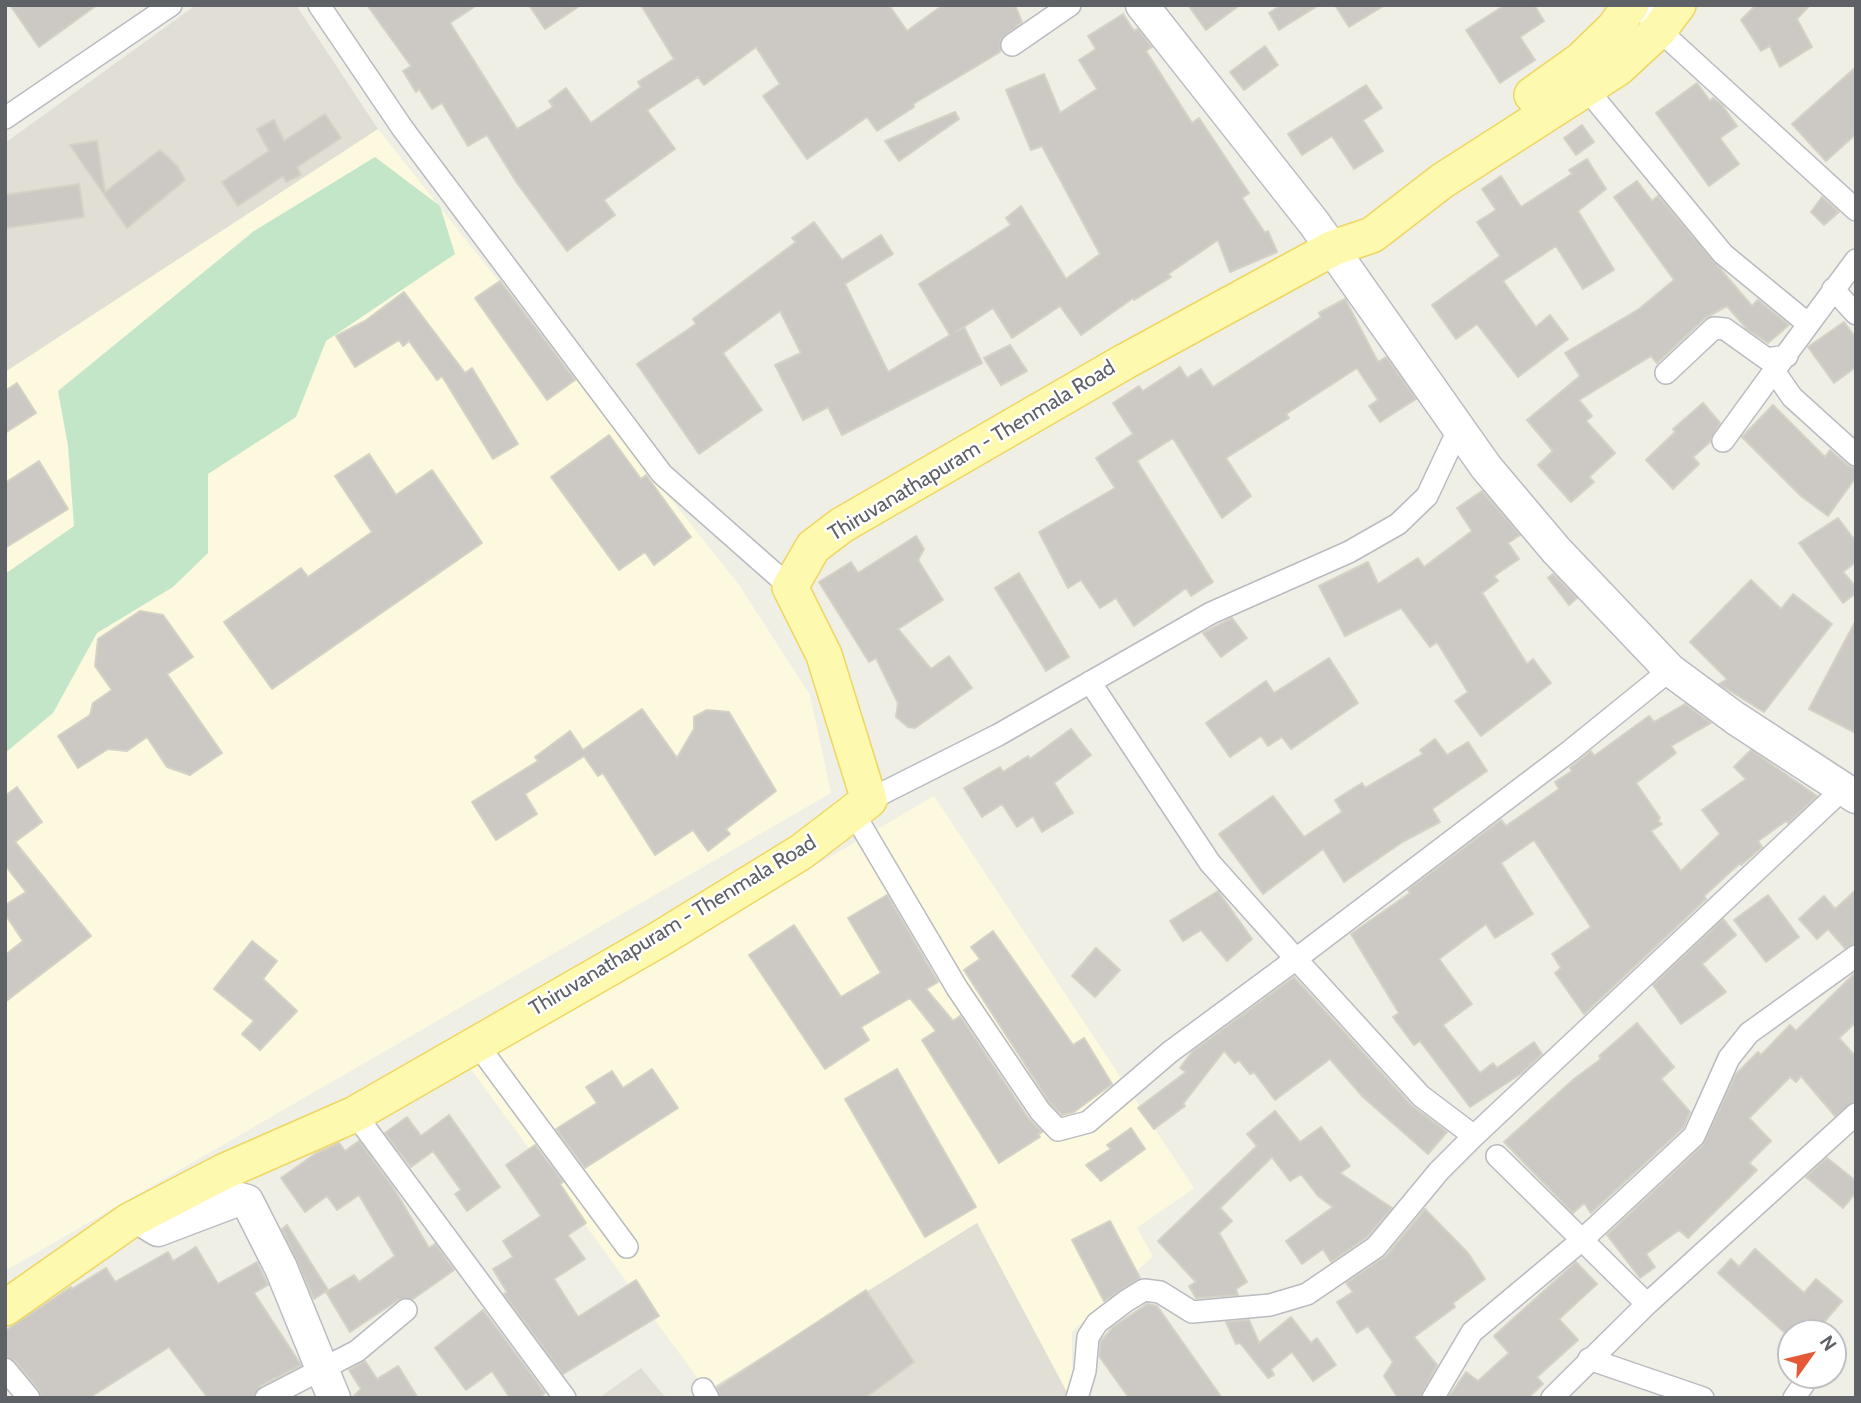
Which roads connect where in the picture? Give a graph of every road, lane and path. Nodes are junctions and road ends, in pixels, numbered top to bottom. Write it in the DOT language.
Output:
graph roads {
  1 [pos="171,5"];
  2 [pos="319,5"];
  3 [pos="1070,5"];
  4 [pos="1142,5"];
  5 [pos="1631,5"];
  6 [pos="1659,13"];
  7 [pos="1012,45"];
  8 [pos="1585,87"];
  9 [pos="5,118"];
  10 [pos="1856,210"];
  11 [pos="1333,248"];
  12 [pos="1856,260"];
  13 [pos="1833,289"];
  14 [pos="1856,314"];
  15 [pos="1807,323"];
  16 [pos="1781,363"];
  17 [pos="1666,373"];
  18 [pos="1459,428"];
  19 [pos="1723,441"];
  20 [pos="1851,442"];
  21 [pos="790,587"];
  22 [pos="1670,670"];
  23 [pos="1090,682"];
  24 [pos="1849,793"];
  25 [pos="861,806"];
  26 [pos="1856,956"];
  27 [pos="1296,959"];
  28 [pos="477,1044"];
  29 [pos="355,1114"];
  30 [pos="1856,1114"];
  31 [pos="1474,1136"];
  32 [pos="1497,1156"];
  33 [pos="137,1217"];
  34 [pos="1582,1240"];
  35 [pos="627,1247"];
  36 [pos="1647,1304"];
  37 [pos="5,1308"];
  38 [pos="406,1310"];
  39 [pos="1589,1359"];
  40 [pos="5,1369"];
  41 [pos="328,1384"];
  42 [pos="29,1398"];
  43 [pos="266,1398"];
  44 [pos="565,1398"];
  45 [pos="1077,1398"];
  46 [pos="1433,1398"];
  47 [pos="1552,1398"];
  48 [pos="1703,1398"];
  1 -- 9 [label="street"];
  2 -- 21 [label="street"];
  3 -- 7 [label="street"];
  4 -- 11 [label="street"];
  5 -- 11 [label="main road, Thiruvanathapuram - Thenmala Road"];
  6 -- 8 [label="main road, Thiruvanathapuram - Thenmala Road"];
  6 -- 10 [label="street"];
  8 -- 11 [label="main road, Thiruvanathapuram - Thenmala Road"];
  8 -- 15 [label="street"];
  11 -- 18 [label="street"];
  11 -- 21 [label="main road, Thiruvanathapuram - Thenmala Road"];
  12 -- 13 [label="street"];
  13 -- 14 [label="street"];
  13 -- 15 [label="street"];
  15 -- 16 [label="street"];
  16 -- 17 [label="street"];
  16 -- 19 [label="street"];
  16 -- 20 [label="street"];
  18 -- 22 [label="street"];
  18 -- 23 [label="street"];
  21 -- 25 [label="main road"];
  22 -- 24 [label="street"];
  22 -- 27 [label="street"];
  23 -- 25 [label="street"];
  23 -- 27 [label="street"];
  24 -- 31 [label="street"];
  25 -- 27 [label="street"];
  25 -- 28 [label="main road, Thiruvanathapuram - Thenmala Road"];
  26 -- 34 [label="street"];
  27 -- 31 [label="street"];
  28 -- 29 [label="main road, Thiruvanathapuram - Thenmala Road"];
  28 -- 35 [label="street"];
  29 -- 33 [label="main road, Thiruvanathapuram - Thenmala Road"];
  29 -- 44 [label="street"];
  30 -- 36 [label="street"];
  31 -- 45 [label="street"];
  32 -- 34 [label="street"];
  33 -- 37 [label="main road, Thiruvanathapuram - Thenmala Road"];
  33 -- 41 [label="street"];
  34 -- 36 [label="street"];
  34 -- 46 [label="street"];
  36 -- 39 [label="street"];
  38 -- 41 [label="street"];
  39 -- 47 [label="street"];
  39 -- 48 [label="street"];
  40 -- 42 [label="street"];
  41 -- 43 [label="street"];
}
